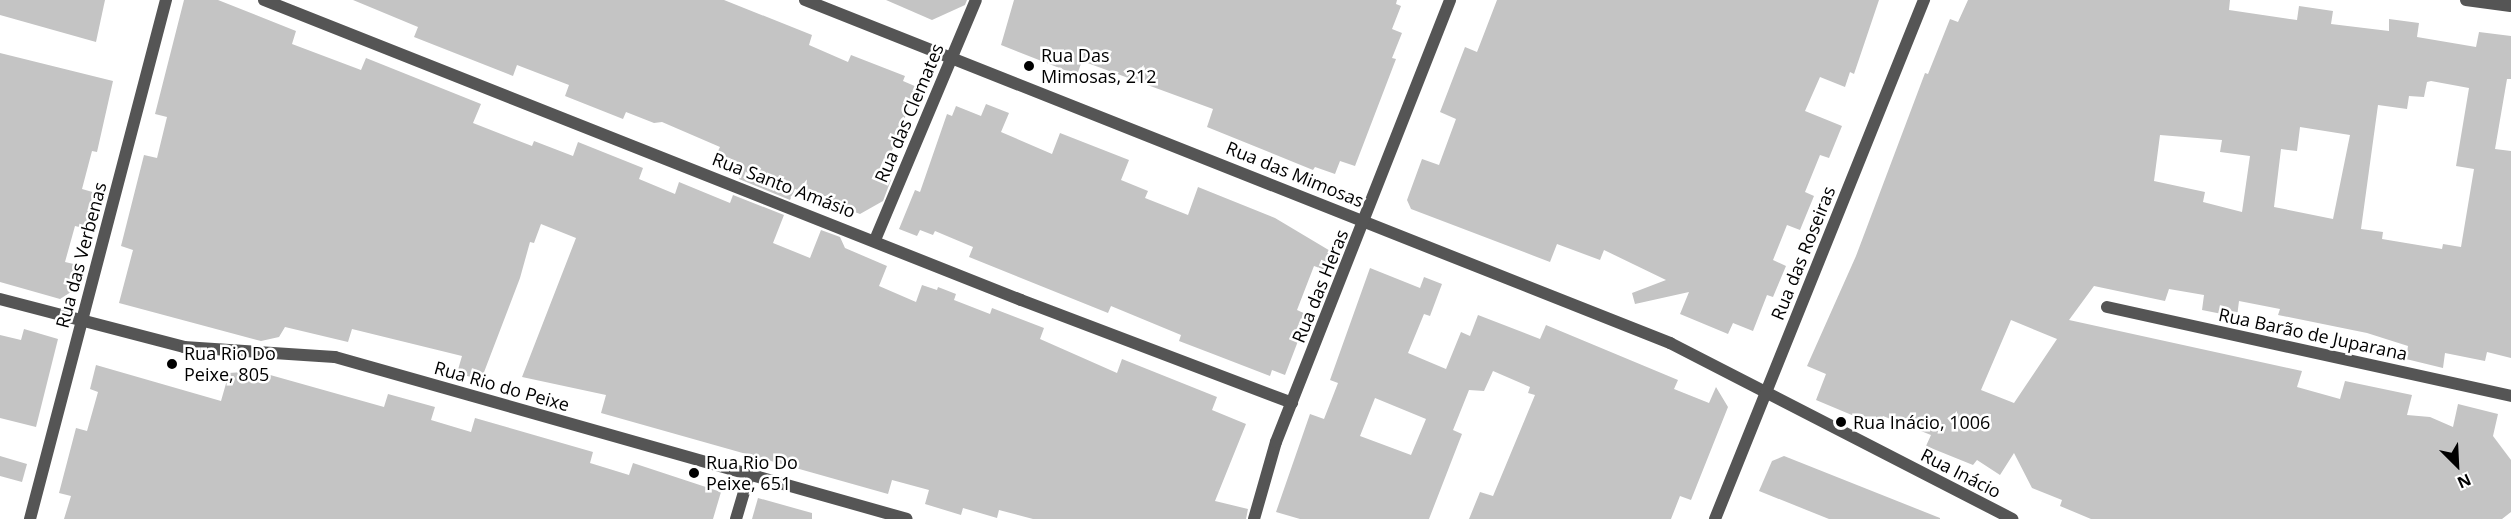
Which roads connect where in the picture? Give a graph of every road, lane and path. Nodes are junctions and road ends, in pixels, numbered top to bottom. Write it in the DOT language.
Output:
graph roads {
  1 [pos="165,0"];
  2 [pos="264,0"];
  3 [pos="805,0"];
  4 [pos="976,0"];
  5 [pos="1450,0"];
  6 [pos="1924,0"];
  7 [pos="2466,0"];
  8 [pos="2511,6"];
  9 [pos="952,57"];
  10 [pos="1365,222"];
  11 [pos="875,240"];
  12 [pos="0,299"];
  13 [pos="2107,307"];
  14 [pos="82,322"];
  15 [pos="1765,395"];
  16 [pos="2511,396"];
  17 [pos="1292,403"];
  18 [pos="749,475"];
  19 [pos="30,519"];
  20 [pos="736,519"];
  21 [pos="907,519"];
  22 [pos="1254,519"];
  23 [pos="1715,519"];
  24 [pos="2012,519"];
  1 -- 14 [label="street, Rua das Verbenas"];
  2 -- 11 [label="street, Rua Santo Amásio"];
  3 -- 9 [label="street, Rua das Mimosas"];
  4 -- 9 [label="street, Rua das Clemates"];
  5 -- 10 [label="street, Rua das Heras"];
  6 -- 15 [label="street, Rua das Roseiras"];
  7 -- 8 [label="street"];
  9 -- 10 [label="street, Rua das Mimosas"];
  9 -- 11 [label="street, Rua das Clemates"];
  10 -- 15 [label="street, Rua das Mimosas"];
  10 -- 17 [label="street, Rua das Heras"];
  11 -- 17 [label="street, Rua Santo Amásio"];
  12 -- 14 [label="street, Rua Rio do Peixe"];
  13 -- 16 [label="street, Rua Barão de Juparana"];
  14 -- 18 [label="street, Rua Rio do Peixe"];
  14 -- 19 [label="street, Rua das Verbenas"];
  15 -- 23 [label="street, Rua das Roseiras"];
  15 -- 24 [label="street, Rua Inácio"];
  17 -- 22 [label="street, Rua das Heras"];
  18 -- 20 [label="street"];
  18 -- 21 [label="street, Rua Rio do Peixe"];
}
